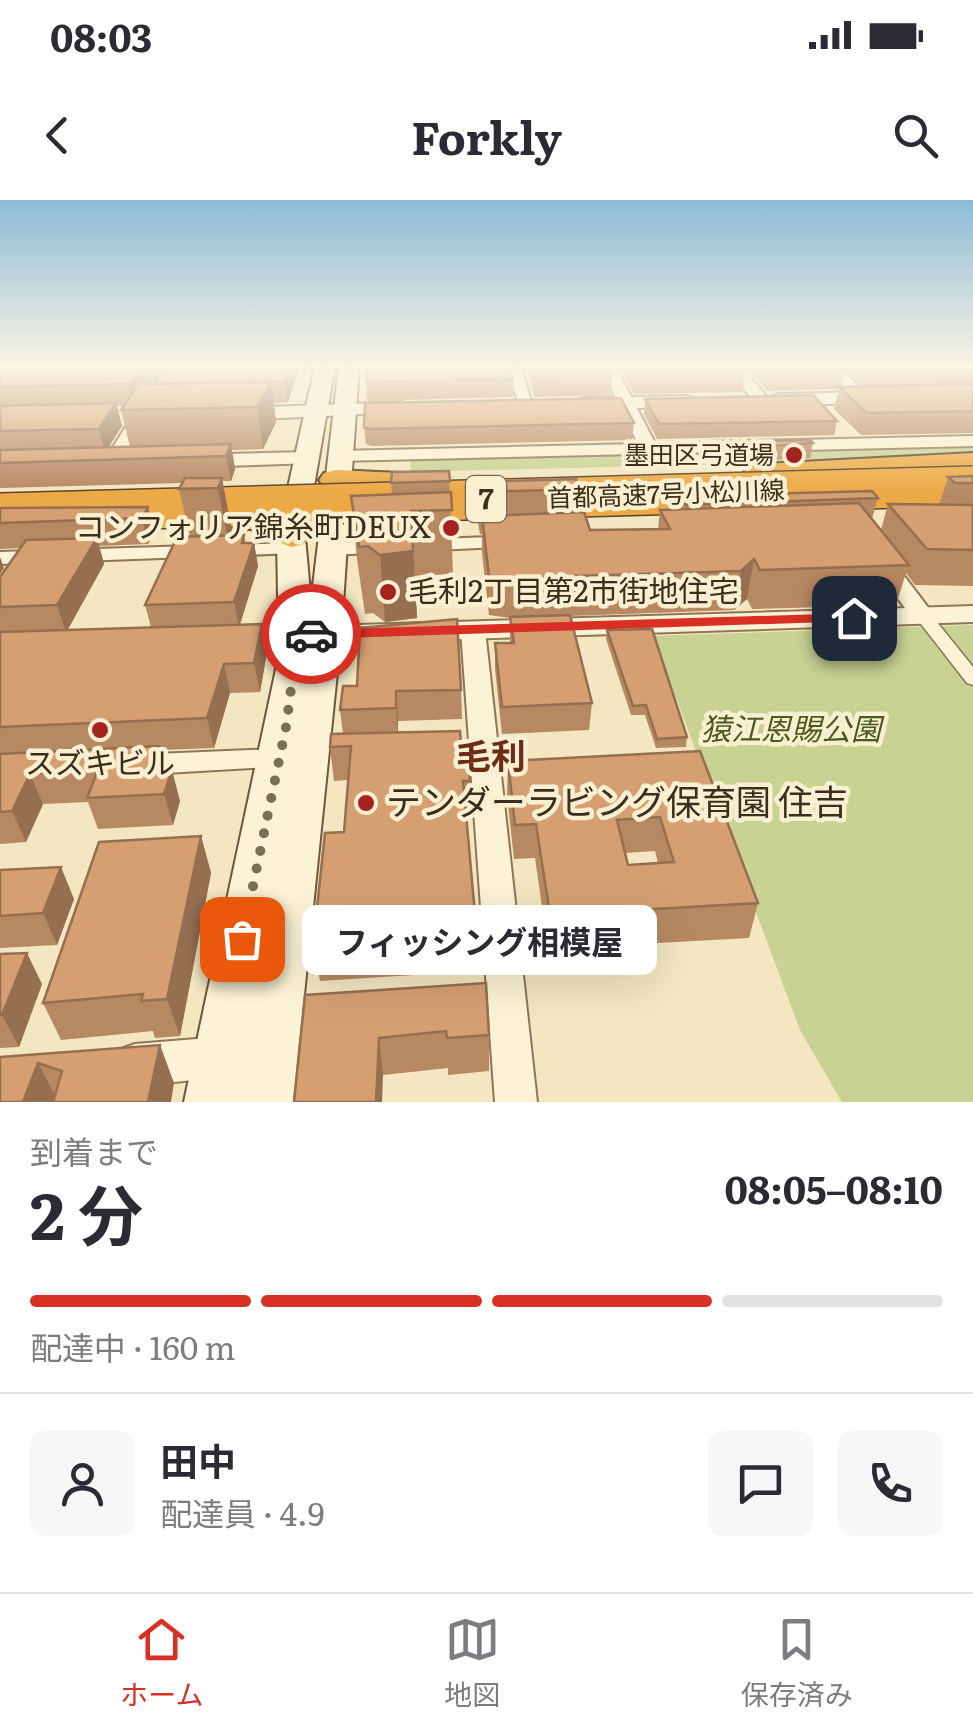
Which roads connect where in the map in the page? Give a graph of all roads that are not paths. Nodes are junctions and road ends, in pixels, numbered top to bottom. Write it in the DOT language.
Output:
graph roads {
  1 [pos="145,408"];
  2 [pos="315,408"];
  3 [pos="420,408"];
  4 [pos="629,408"];
  5 [pos="822,408"];
  6 [pos="342,411"];
  7 [pos="314,412"];
  8 [pos="212,414"];
  9 [pos="140,416"];
  10 [pos="173,416"];
  11 [pos="112,417"];
  12 [pos="973,441"];
  13 [pos="856,444"];
  14 [pos="649,449"];
  15 [pos="112,463"];
  16 [pos="973,463"];
  17 [pos="973,476"];
  18 [pos="973,490"];
  19 [pos="80,492"];
  20 [pos="0,496"];
  21 [pos="315,501"];
  22 [pos="0,503"];
  23 [pos="0,514"];
  24 [pos="0,523"];
  25 [pos="534,541"];
  26 [pos="868,544"];
  27 [pos="0,558"];
  28 [pos="26,558"];
  29 [pos="9,584"];
  30 [pos="973,614"];
  31 [pos="922,615"];
  32 [pos="473,630"];
  33 [pos="311,634"];
  34 [pos="196,639"];
  35 [pos="973,679"];
  36 [pos="307,757"];
  37 [pos="106,766"];
  38 [pos="507,998"];
  39 [pos="462,1000"];
  40 [pos="96,1066"];
  41 [pos="217,1079"];
  42 [pos="264,1102"];
  43 [pos="516,1102"];
  1 -- 9 [label="street"];
  2 -- 7 [label="main road"];
  3 -- 6 [label="street"];
  4 -- 14 [label="street"];
  5 -- 13 [label="street"];
  6 -- 7 [label="street"];
  6 -- 21 [label="main road"];
  7 -- 8 [label="street"];
  7 -- 21 [label="main road"];
  9 -- 10 [label="street"];
  9 -- 11 [label="street"];
  9 -- 15 [label="street"];
  12 -- 13 [label="street"];
  13 -- 14 [label="street"];
  14 -- 21 [label="street"];
  15 -- 19 [label="street"];
  15 -- 21 [label="street"];
  16 -- 21 [label="highway"];
  17 -- 22 [label="highway, 首都高速7号小松川線 / 7"];
  18 -- 21 [label="highway, bridge"];
  18 -- 23 [label="highway, 首都高速7号小松川線 / 7, bridge"];
  19 -- 20 [label="highway"];
  19 -- 21 [label="highway"];
  19 -- 21 [label="highway"];
  19 -- 24 [label="highway"];
  21 -- 25 [label="street"];
  21 -- 28 [label="street"];
  21 -- 33 [label="main road"];
  26 -- 31 [label="street"];
  27 -- 28 [label="street"];
  28 -- 29 [label="street"];
  30 -- 31 [label="street"];
  31 -- 32 [label="street"];
  31 -- 35 [label="street"];
  32 -- 33 [label="street"];
  32 -- 38 [label="street"];
  33 -- 34 [label="street"];
  33 -- 36 [label="main road"];
  36 -- 37 [label="street"];
  36 -- 41 [label="main road"];
  36 -- 42 [label="main road"];
  38 -- 39 [label="street"];
  38 -- 43 [label="street"];
  40 -- 41 [label="street"];
}
